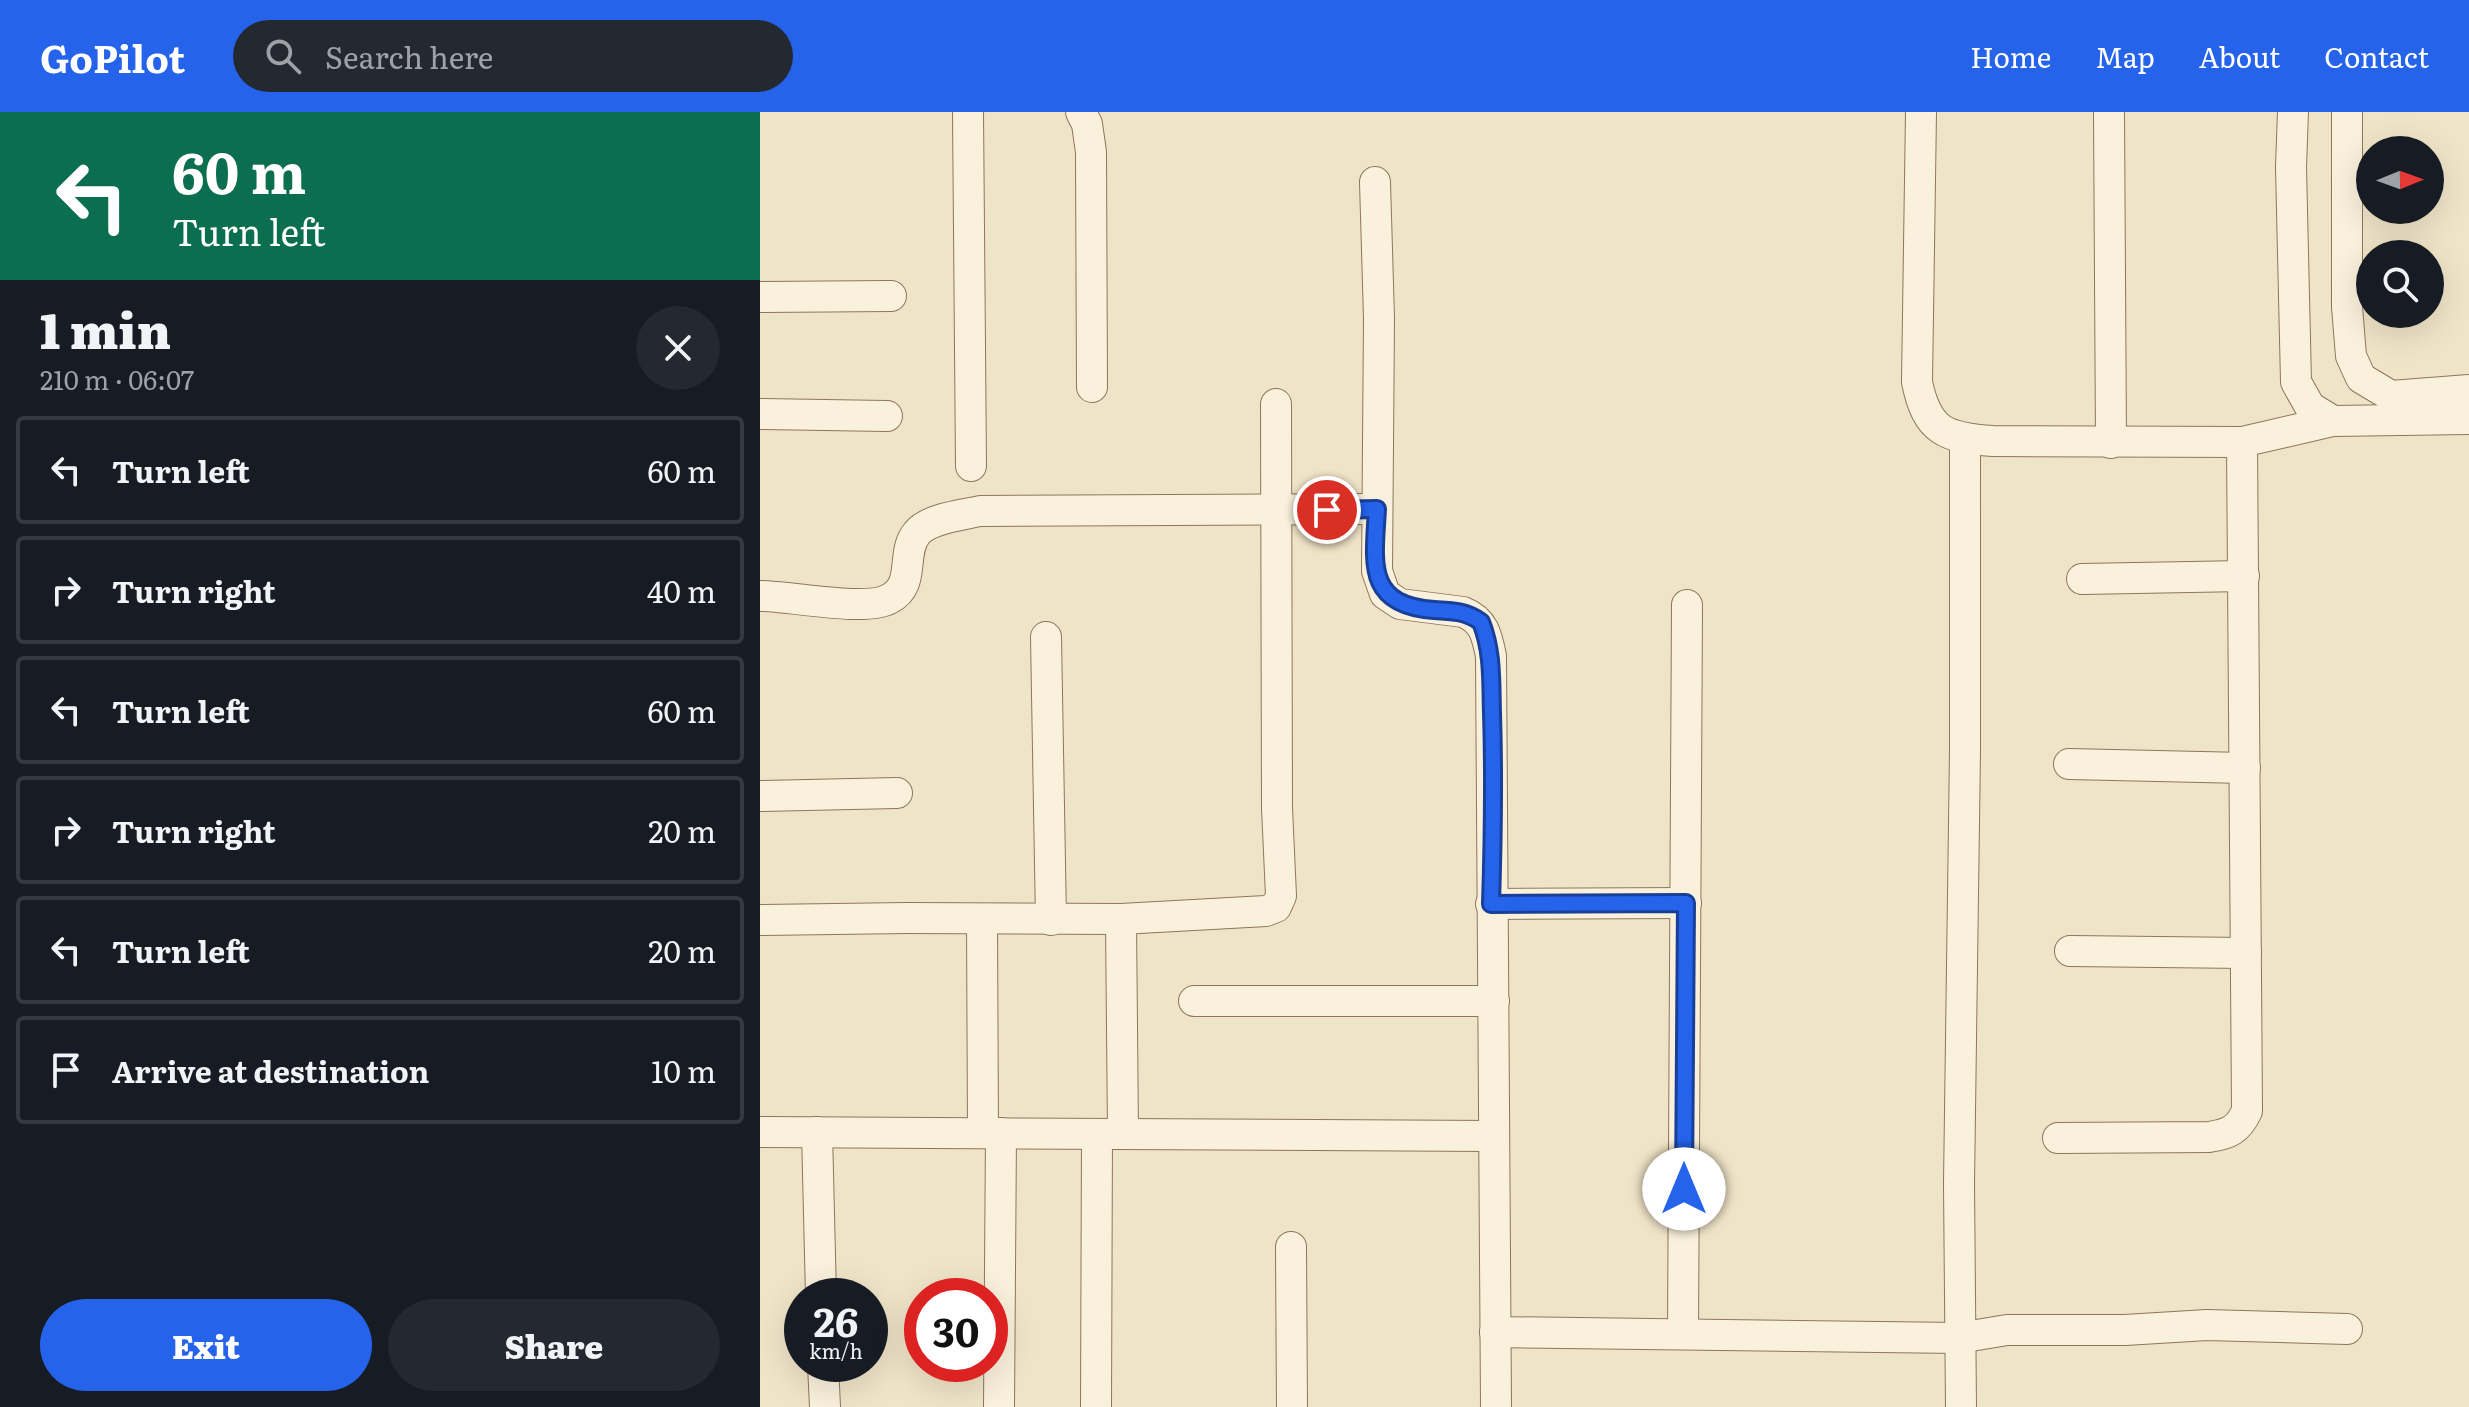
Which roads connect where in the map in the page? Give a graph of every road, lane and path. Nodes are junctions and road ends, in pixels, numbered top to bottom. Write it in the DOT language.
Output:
graph roads {
  1 [pos="968,112"];
  2 [pos="1081,112"];
  3 [pos="1921,112"];
  4 [pos="2109,112"];
  5 [pos="2293,112"];
  6 [pos="2347,112"];
  7 [pos="1375,182"];
  8 [pos="891,296"];
  9 [pos="760,297"];
  10 [pos="1092,387"];
  11 [pos="2469,390"];
  12 [pos="1276,404"];
  13 [pos="760,414"];
  14 [pos="887,416"];
  15 [pos="2469,419"];
  16 [pos="2333,421"];
  17 [pos="1965,439"];
  18 [pos="2242,442"];
  19 [pos="2111,443"];
  20 [pos="971,466"];
  21 [pos="1377,509"];
  22 [pos="1276,511"];
  23 [pos="2244,576"];
  24 [pos="2082,579"];
  25 [pos="760,596"];
  26 [pos="1687,605"];
  27 [pos="1046,637"];
  28 [pos="2069,764"];
  29 [pos="2245,768"];
  30 [pos="897,793"];
  31 [pos="760,796"];
  32 [pos="1686,903"];
  33 [pos="1491,904"];
  34 [pos="982,919"];
  35 [pos="1121,919"];
  36 [pos="760,920"];
  37 [pos="1051,920"];
  38 [pos="2070,951"];
  39 [pos="2246,953"];
  40 [pos="1194,1001"];
  41 [pos="1494,1001"];
  42 [pos="760,1132"];
  43 [pos="817,1132"];
  44 [pos="992,1133"];
  45 [pos="1110,1134"];
  46 [pos="1492,1136"];
  47 [pos="2058,1138"];
  48 [pos="1291,1247"];
  49 [pos="821,1278"];
  50 [pos="2347,1329"];
  51 [pos="1495,1332"];
  52 [pos="1683,1334"];
  53 [pos="1959,1338"];
  54 [pos="824,1382"];
  55 [pos="825,1407"];
  56 [pos="999,1407"];
  57 [pos="1096,1407"];
  58 [pos="1292,1407"];
  59 [pos="1496,1407"];
  60 [pos="1961,1407"];
  1 -- 20 [label="street"];
  2 -- 10 [label="street"];
  3 -- 17 [label="street"];
  4 -- 19 [label="street"];
  5 -- 16 [label="street"];
  6 -- 11 [label="street"];
  7 -- 21 [label="street"];
  8 -- 9 [label="street"];
  12 -- 22 [label="street"];
  13 -- 14 [label="street"];
  15 -- 16 [label="street"];
  16 -- 18 [label="street"];
  17 -- 19 [label="street"];
  17 -- 53 [label="street"];
  18 -- 19 [label="street"];
  18 -- 23 [label="street"];
  21 -- 22 [label="street"];
  21 -- 33 [label="street"];
  22 -- 25 [label="street"];
  22 -- 35 [label="street"];
  23 -- 24 [label="street"];
  23 -- 29 [label="street"];
  26 -- 32 [label="street"];
  27 -- 37 [label="street"];
  28 -- 29 [label="street"];
  29 -- 39 [label="street"];
  30 -- 31 [label="street"];
  32 -- 33 [label="street"];
  32 -- 52 [label="street"];
  33 -- 41 [label="street"];
  34 -- 36 [label="street"];
  34 -- 37 [label="street"];
  34 -- 44 [label="street"];
  35 -- 37 [label="street"];
  35 -- 45 [label="street"];
  38 -- 39 [label="street"];
  39 -- 47 [label="street"];
  40 -- 41 [label="street"];
  41 -- 46 [label="street"];
  42 -- 43 [label="street"];
  43 -- 44 [label="street"];
  43 -- 49 [label="street"];
  44 -- 45 [label="street"];
  44 -- 56 [label="street"];
  45 -- 46 [label="street"];
  45 -- 57 [label="street"];
  46 -- 51 [label="street"];
  48 -- 58 [label="street"];
  50 -- 53 [label="street"];
  51 -- 52 [label="street"];
  51 -- 59 [label="street"];
  52 -- 53 [label="street"];
  53 -- 60 [label="street"];
  54 -- 55 [label="street"];
}
